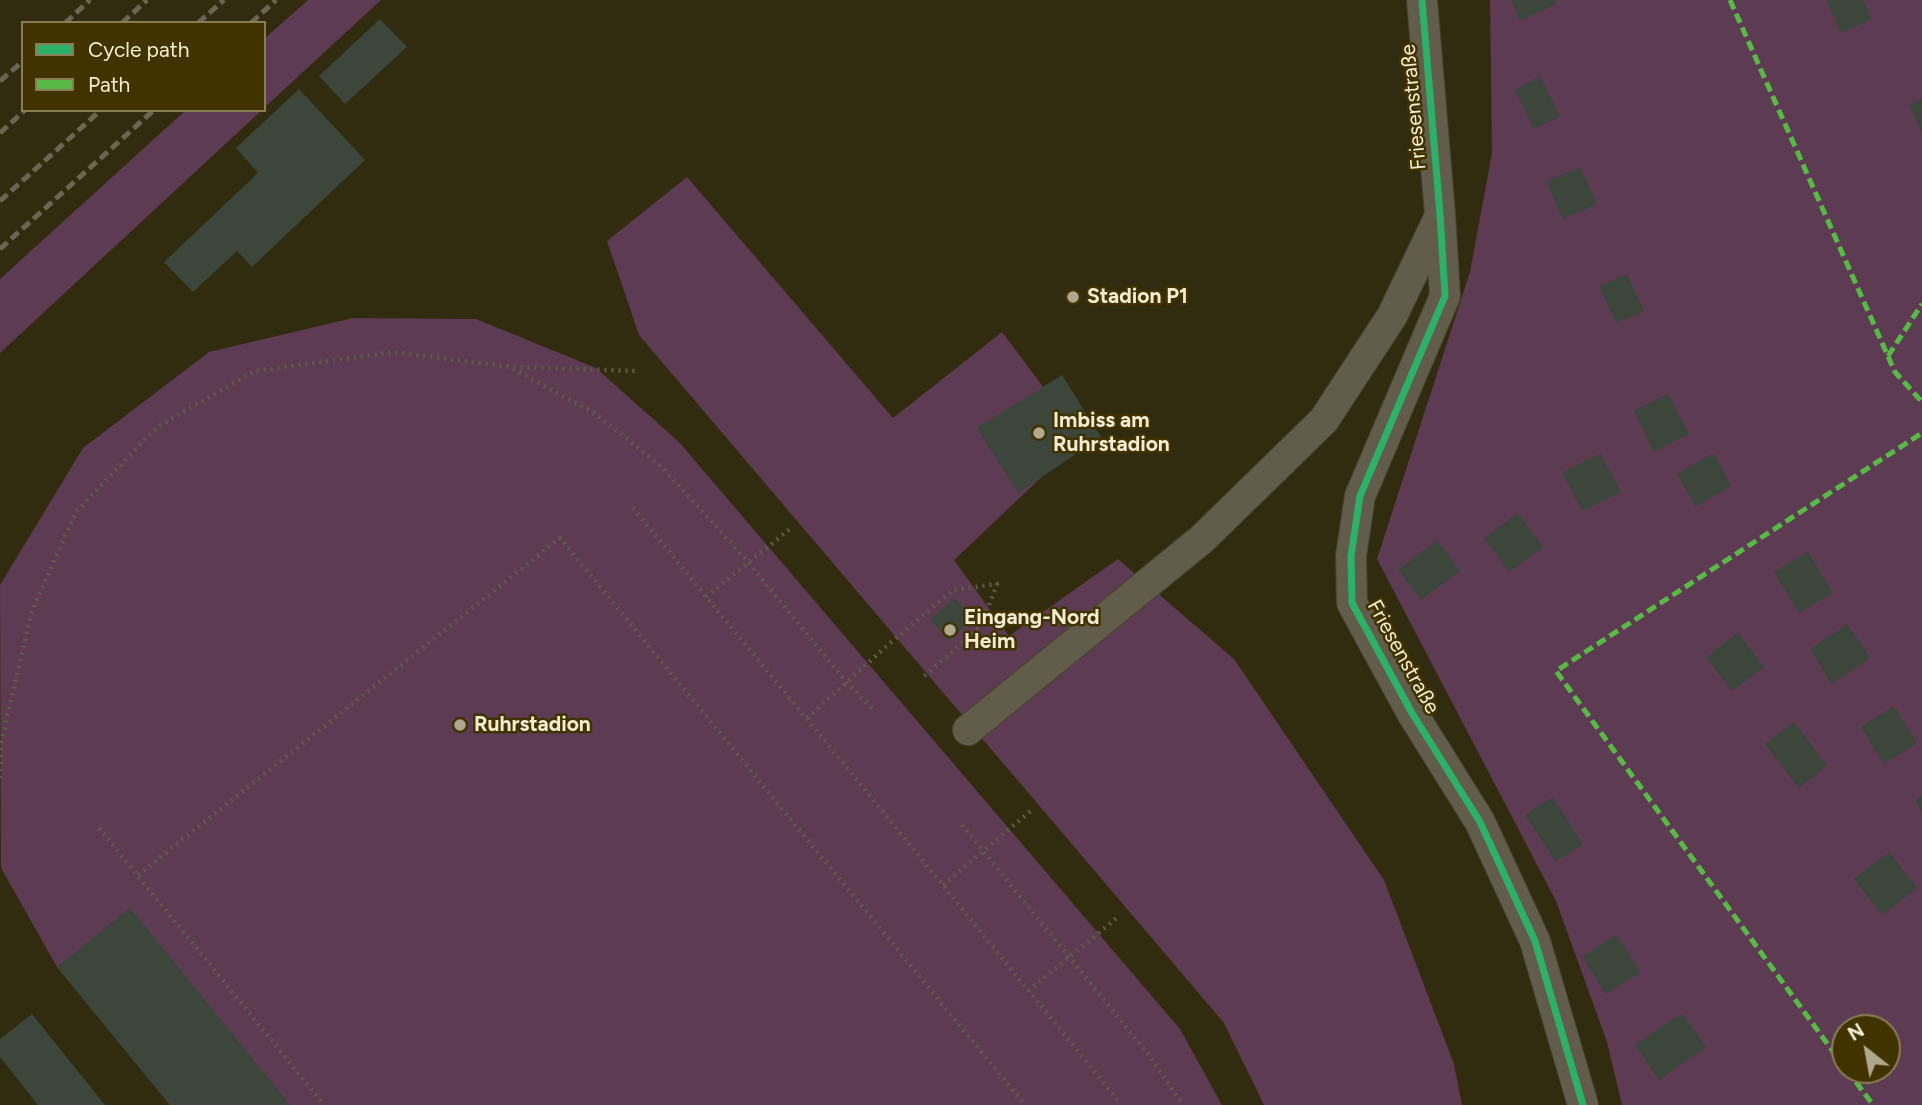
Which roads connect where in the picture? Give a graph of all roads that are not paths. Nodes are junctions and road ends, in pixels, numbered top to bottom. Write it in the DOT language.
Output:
graph roads {
  1 [pos="1422,0"];
  2 [pos="1440,214"];
  3 [pos="968,730"];
  4 [pos="1583,1105"];
  1 -- 2 [label="lane, Friesenstraße"];
  2 -- 3 [label="lane"];
  2 -- 4 [label="lane, Friesenstraße"];
}
